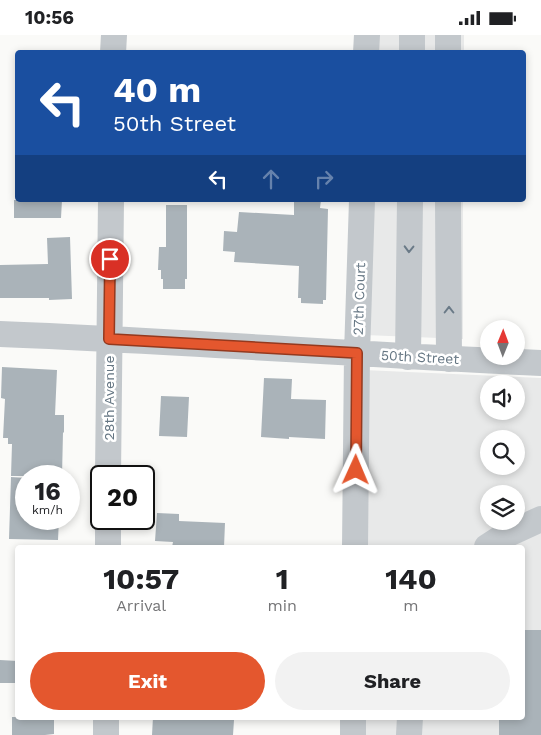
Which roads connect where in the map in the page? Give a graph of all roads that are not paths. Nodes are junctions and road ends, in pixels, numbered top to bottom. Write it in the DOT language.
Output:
graph roads {
  1 [pos="114,35"];
  2 [pos="367,35"];
  3 [pos="412,35"];
  4 [pos="448,35"];
  5 [pos="113,50"];
  6 [pos="366,50"];
  7 [pos="412,50"];
  8 [pos="448,50"];
  9 [pos="111,202"];
  10 [pos="362,202"];
  11 [pos="410,202"];
  12 [pos="448,202"];
  13 [pos="0,334"];
  14 [pos="109,339"];
  15 [pos="357,353"];
  16 [pos="408,357"];
  17 [pos="449,359"];
  18 [pos="541,363"];
  19 [pos="108,465"];
  20 [pos="541,519"];
  21 [pos="108,530"];
  22 [pos="108,545"];
  23 [pos="355,545"];
  24 [pos="490,545"];
  25 [pos="106,720"];
  26 [pos="353,720"];
  27 [pos="410,720"];
  28 [pos="106,735"];
  29 [pos="353,735"];
  30 [pos="410,735"];
  1 -- 5 [label="street"];
  2 -- 6 [label="street"];
  3 -- 7 [label="street"];
  4 -- 8 [label="street"];
  9 -- 14 [label="street, 28th Avenue"];
  10 -- 15 [label="street, 27th Court"];
  11 -- 16 [label="street, one-way"];
  17 -- 12 [label="street, one-way"];
  13 -- 14 [label="street, 50th Street"];
  14 -- 15 [label="street, 50th Street"];
  14 -- 19 [label="street, 28th Avenue"];
  15 -- 16 [label="street, 50th Street"];
  15 -- 23 [label="street, 27th Court"];
  16 -- 17 [label="street, 50th Street"];
  17 -- 18 [label="street, 50th Street"];
  20 -- 24 [label="street"];
  21 -- 22 [label="street"];
  25 -- 28 [label="street"];
  26 -- 29 [label="street"];
  27 -- 30 [label="street"];
}
